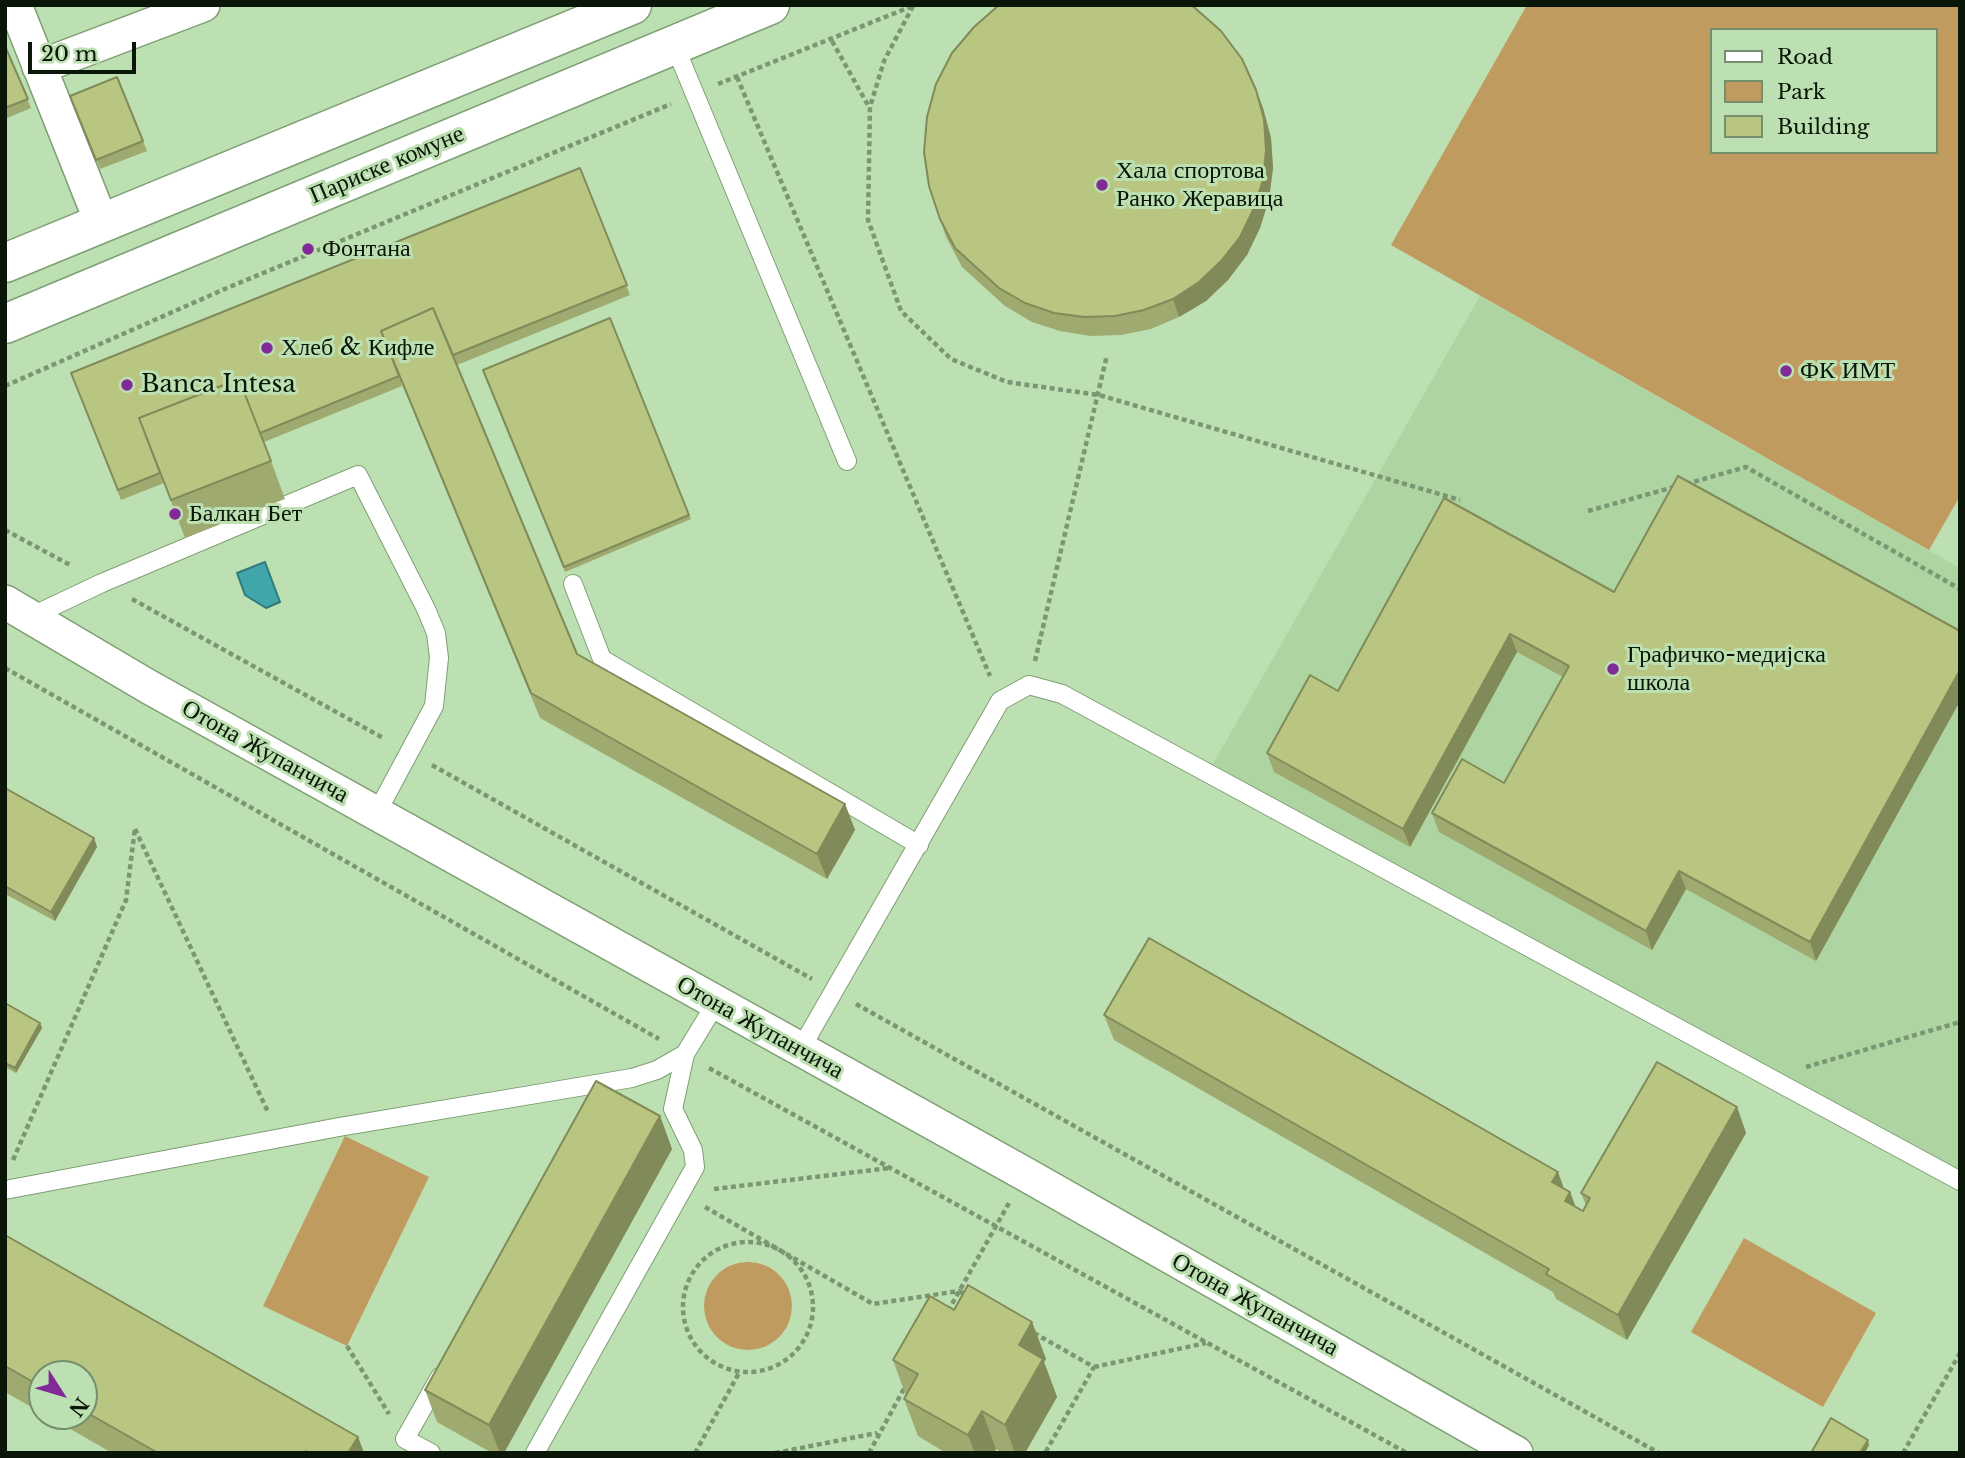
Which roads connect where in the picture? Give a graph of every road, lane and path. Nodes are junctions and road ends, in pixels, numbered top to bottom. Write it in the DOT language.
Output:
graph roads {
  1 [pos="15,5"];
  2 [pos="203,5"];
  3 [pos="632,5"];
  4 [pos="770,5"];
  5 [pos="914,6"];
  6 [pos="832,41"];
  7 [pos="674,44"];
  8 [pos="39,68"];
  9 [pos="737,77"];
  10 [pos="695,93"];
  11 [pos="870,107"];
  12 [pos="102,224"];
  13 [pos="5,264"];
  14 [pos="5,324"];
  15 [pos="1107,355"];
  16 [pos="5,386"];
  17 [pos="1099,395"];
  18 [pos="847,461"];
  19 [pos="1460,500"];
  20 [pos="1588,511"];
  21 [pos="573,584"];
  22 [pos="1960,589"];
  23 [pos="18,610"];
  24 [pos="1029,685"];
  25 [pos="1000,701"];
  26 [pos="376,814"];
  27 [pos="919,845"];
  28 [pos="716,1003"];
  29 [pos="1960,1022"];
  30 [pos="800,1051"];
  31 [pos="685,1054"];
  32 [pos="1769,1078"];
  33 [pos="607,1081"];
  34 [pos="593,1105"];
  35 [pos="280,1138"];
  36 [pos="11,1166"];
  37 [pos="891,1168"];
  38 [pos="1026,1174"];
  39 [pos="1960,1181"];
  40 [pos="5,1190"];
  41 [pos="681,1194"];
  42 [pos="786,1253"];
  43 [pos="959,1291"];
  44 [pos="970,1297"];
  45 [pos="946,1315"];
  46 [pos="1026,1329"];
  47 [pos="1207,1342"];
  48 [pos="347,1346"];
  49 [pos="1960,1353"];
  50 [pos="452,1355"];
  51 [pos="1094,1367"];
  52 [pos="740,1371"];
  53 [pos="912,1374"];
  54 [pos="878,1433"];
  55 [pos="405,1439"];
  56 [pos="1503,1450"];
  57 [pos="431,1453"];
  58 [pos="535,1453"];
  59 [pos="695,1453"];
  60 [pos="775,1453"];
  61 [pos="869,1453"];
  62 [pos="1045,1453"];
  63 [pos="1903,1453"];
  1 -- 8 [label="street"];
  2 -- 8 [label="street"];
  3 -- 12 [label="main road"];
  4 -- 7 [label="main road, Париске комуне"];
  5 -- 6 [label="path"];
  5 -- 11 [label="path"];
  6 -- 9 [label="path"];
  6 -- 11 [label="path"];
  7 -- 10 [label="lane"];
  7 -- 14 [label="main road, Париске комуне"];
  8 -- 12 [label="street"];
  9 -- 10 [label="path"];
  9 -- 25 [label="path"];
  10 -- 16 [label="path"];
  10 -- 18 [label="lane"];
  11 -- 17 [label="path"];
  12 -- 13 [label="main road"];
  15 -- 17 [label="path"];
  17 -- 19 [label="path"];
  17 -- 24 [label="path"];
  20 -- 22 [label="path"];
  21 -- 27 [label="lane"];
  23 -- 26 [label="street, Отона Жупанчича"];
  23 -- 26 [label="lane"];
  24 -- 25 [label="lane"];
  24 -- 32 [label="lane"];
  25 -- 27 [label="lane"];
  26 -- 28 [label="street, Отона Жупанчича"];
  27 -- 30 [label="lane"];
  28 -- 30 [label="street, Отона Жупанчича"];
  28 -- 31 [label="lane"];
  29 -- 32 [label="path"];
  30 -- 38 [label="street, Отона Жупанчича"];
  31 -- 33 [label="lane"];
  31 -- 41 [label="lane"];
  32 -- 39 [label="lane"];
  33 -- 34 [label="lane"];
  33 -- 35 [label="lane"];
  35 -- 36 [label="path"];
  35 -- 40 [label="lane"];
  37 -- 41 [label="path"];
  38 -- 43 [label="path"];
  38 -- 56 [label="street, Отона Жупанчича"];
  41 -- 42 [label="path"];
  41 -- 58 [label="lane"];
  42 -- 43 [label="path"];
  42 -- 52 [label="path"];
  42 -- 52 [label="path"];
  43 -- 44 [label="path"];
  43 -- 45 [label="path"];
  46 -- 51 [label="path"];
  47 -- 51 [label="path"];
  48 -- 55 [label="path"];
  49 -- 63 [label="path"];
  50 -- 55 [label="lane"];
  51 -- 62 [label="path"];
  52 -- 59 [label="path"];
  53 -- 54 [label="path"];
  54 -- 60 [label="path"];
  54 -- 61 [label="path"];
  55 -- 57 [label="lane"];
}
